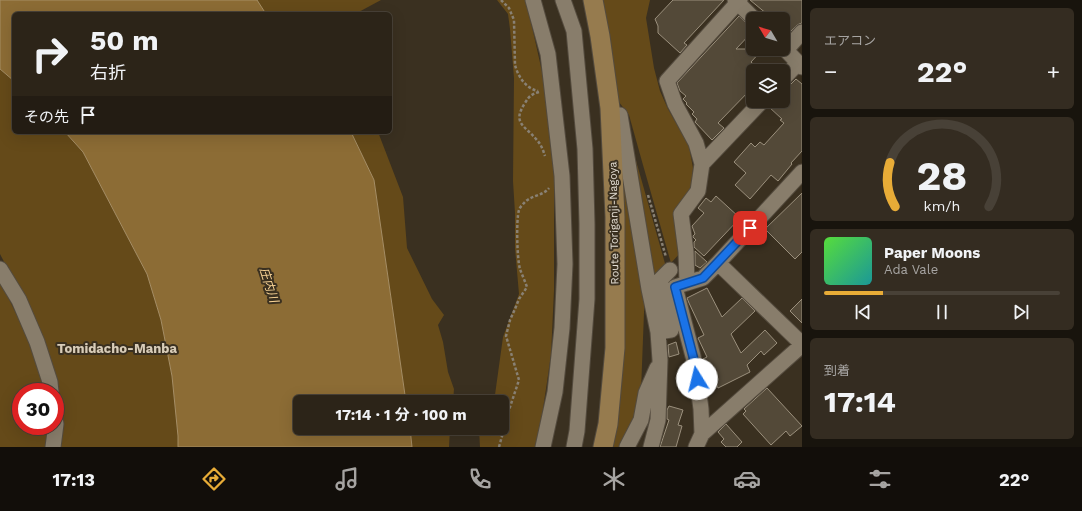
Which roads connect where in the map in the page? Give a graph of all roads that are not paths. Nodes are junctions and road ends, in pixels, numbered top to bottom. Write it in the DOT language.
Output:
graph roads {
  1 [pos="533,0"];
  2 [pos="563,0"];
  3 [pos="593,0"];
  4 [pos="737,1"];
  5 [pos="747,12"];
  6 [pos="802,32"];
  7 [pos="790,44"];
  8 [pos="790,54"];
  9 [pos="800,65"];
  10 [pos="790,73"];
  11 [pos="755,108"];
  12 [pos="620,115"];
  13 [pos="702,164"];
  14 [pos="802,172"];
  15 [pos="718,263"];
  16 [pos="0,269"];
  17 [pos="670,270"];
  18 [pos="687,283"];
  19 [pos="658,332"];
  20 [pos="802,344"];
  21 [pos="660,360"];
  22 [pos="50,383"];
  23 [pos="55,435"];
  24 [pos="699,440"];
  25 [pos="53,447"];
  26 [pos="543,447"];
  27 [pos="574,447"];
  28 [pos="603,447"];
  29 [pos="627,447"];
  30 [pos="651,447"];
  1 -- 26 [label="street"];
  2 -- 27 [label="street"];
  3 -- 28 [label="main road, Route Toriganji-Nagoya"];
  4 -- 5 [label="street"];
  4 -- 13 [label="street"];
  6 -- 7 [label="street"];
  8 -- 9 [label="street"];
  9 -- 10 [label="street"];
  11 -- 13 [label="street"];
  12 -- 19 [label="street"];
  13 -- 18 [label="street"];
  14 -- 15 [label="street"];
  15 -- 18 [label="street"];
  15 -- 20 [label="street"];
  16 -- 22 [label="street"];
  17 -- 19 [label="street"];
  18 -- 24 [label="street"];
  19 -- 21 [label="street"];
  20 -- 24 [label="street"];
  21 -- 29 [label="street"];
  21 -- 30 [label="street"];
  23 -- 25 [label="street"];
}
